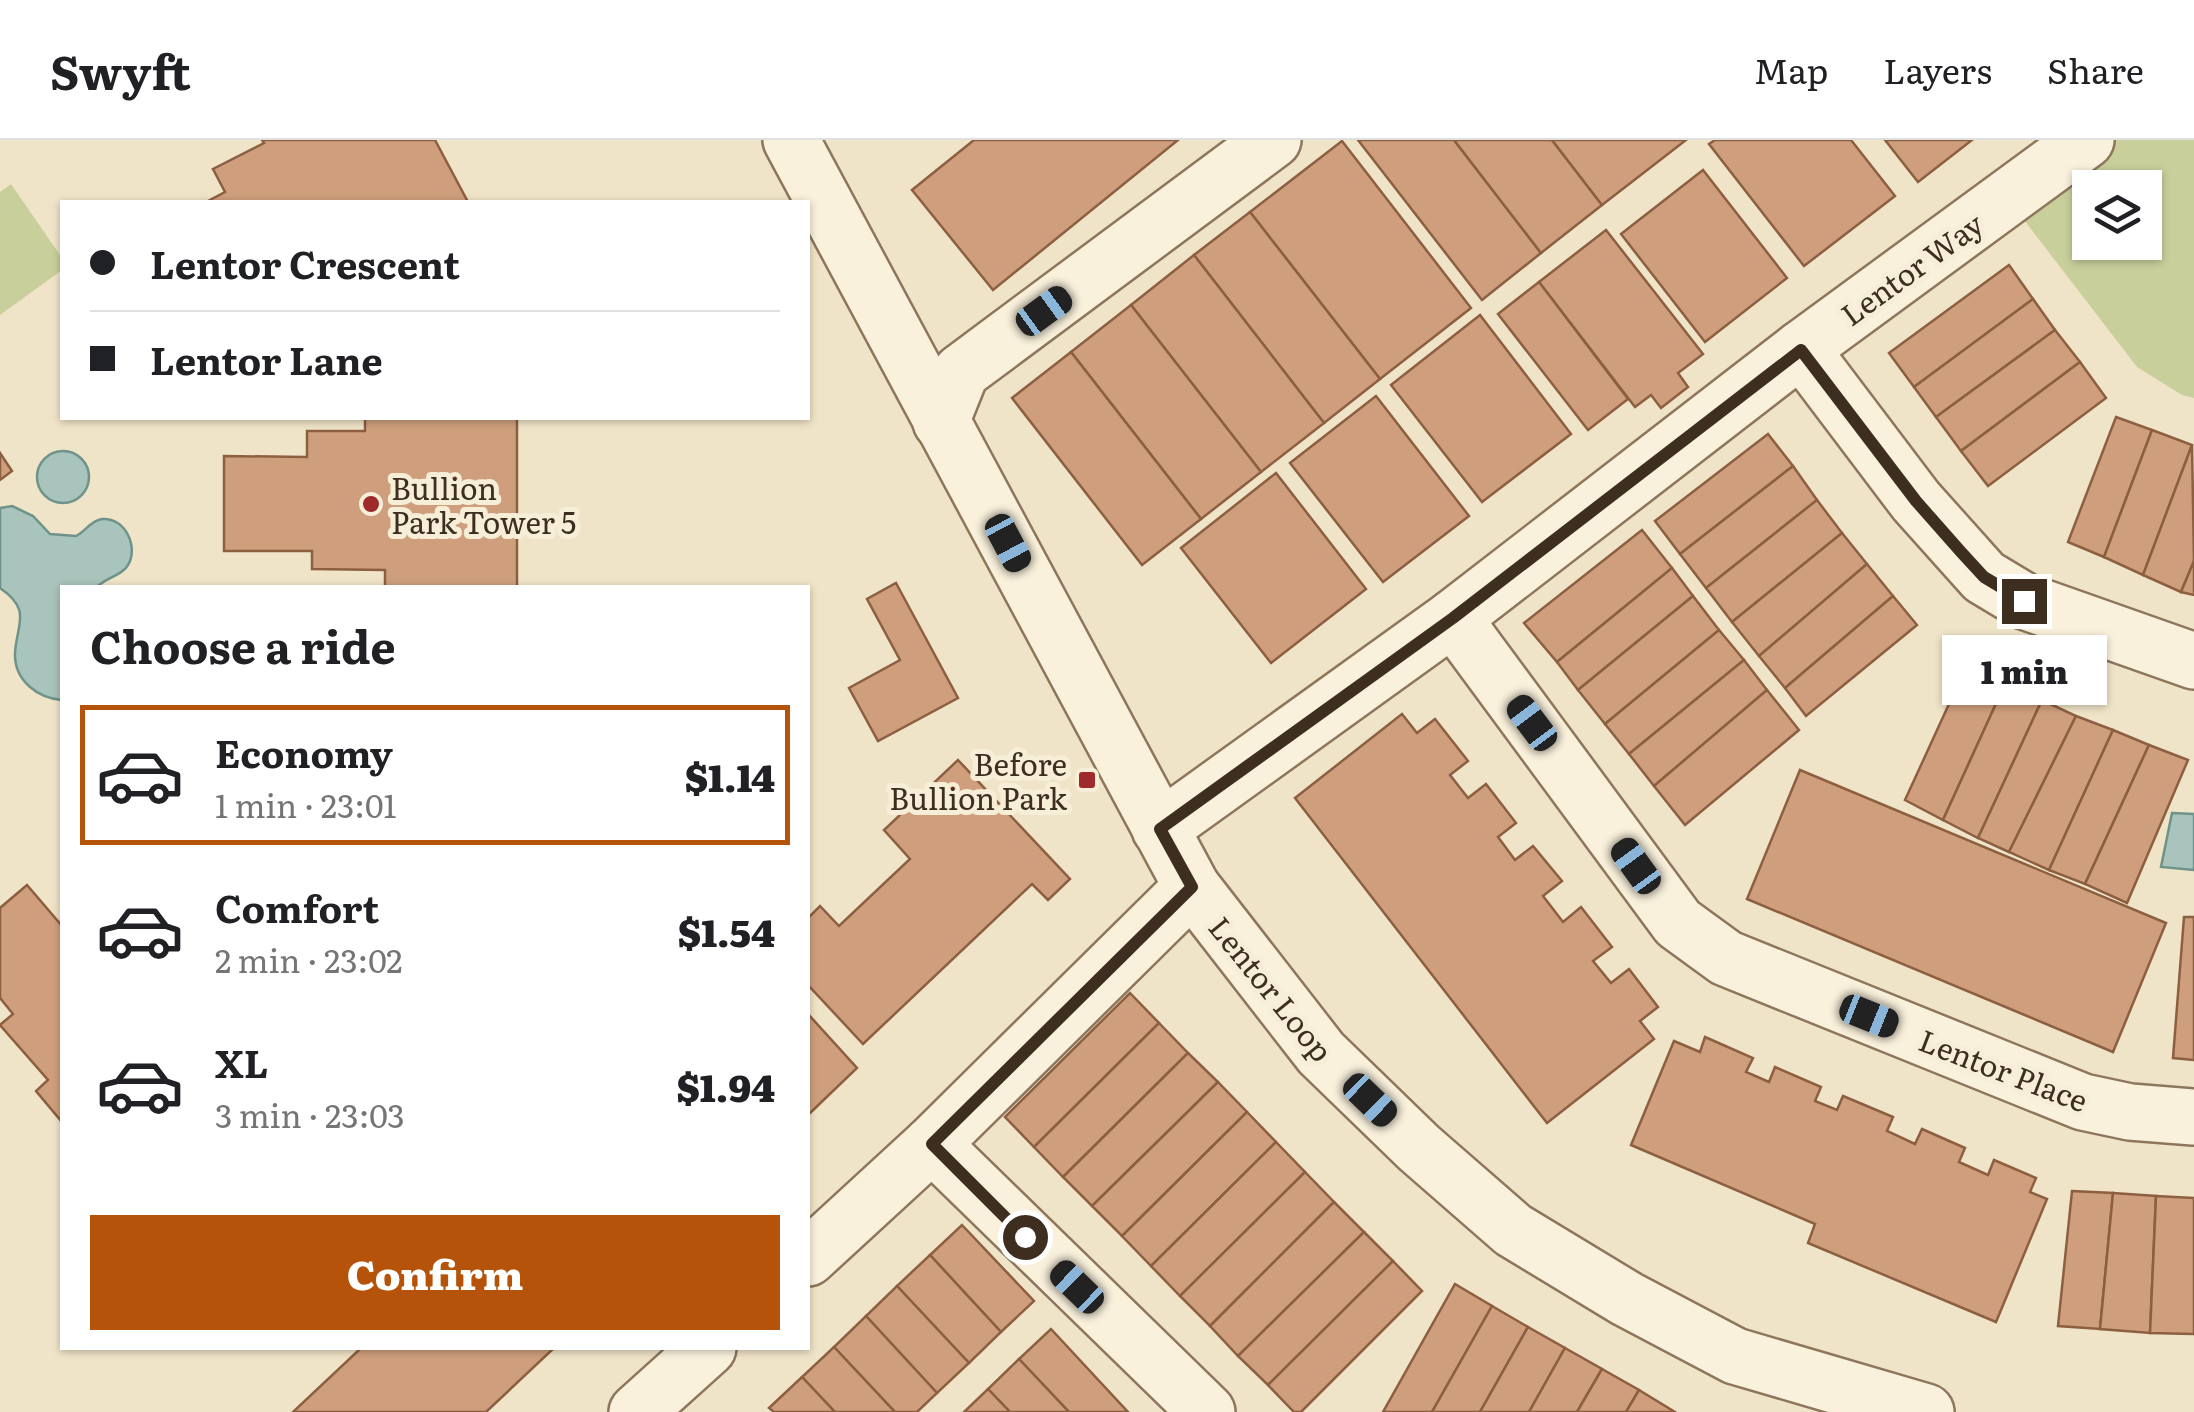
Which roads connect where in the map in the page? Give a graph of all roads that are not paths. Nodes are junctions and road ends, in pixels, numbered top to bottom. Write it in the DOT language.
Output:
graph roads {
  1 [pos="791,140"];
  2 [pos="1273,140"];
  3 [pos="2086,140"];
  4 [pos="1801,350"];
  5 [pos="938,370"];
  6 [pos="1453,618"];
  7 [pos="2194,661"];
  8 [pos="1160,829"];
  9 [pos="1192,887"];
  10 [pos="2194,1117"];
  11 [pos="932,1144"];
  12 [pos="810,1256"];
  13 [pos="706,1350"];
  14 [pos="637,1412"];
  15 [pos="1207,1412"];
  16 [pos="1926,1412"];
  1 -- 5 [label="street, Lentor Loop"];
  2 -- 5 [label="street"];
  3 -- 4 [label="street, Lentor Way"];
  4 -- 6 [label="street, Lentor Way"];
  4 -- 7 [label="street"];
  5 -- 8 [label="street, Lentor Loop"];
  6 -- 8 [label="street, Lentor Way"];
  6 -- 10 [label="street, Lentor Place"];
  8 -- 9 [label="street, Lentor Loop"];
  9 -- 11 [label="street"];
  9 -- 16 [label="street, Lentor Loop"];
  11 -- 12 [label="street"];
  11 -- 15 [label="street"];
  13 -- 14 [label="street"];
}
